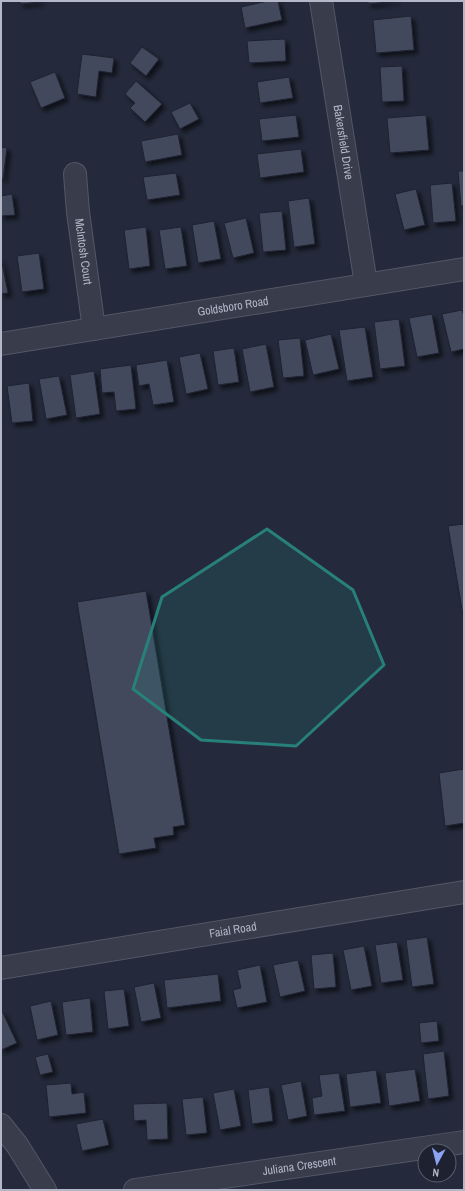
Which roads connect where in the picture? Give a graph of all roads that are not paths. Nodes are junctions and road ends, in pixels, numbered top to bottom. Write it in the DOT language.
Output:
graph roads {
  1 [pos="321,1"];
  2 [pos="75,174"];
  3 [pos="464,269"];
  4 [pos="366,284"];
  5 [pos="94,329"];
  6 [pos="1,344"];
  7 [pos="464,892"];
  8 [pos="1,968"];
  9 [pos="1,1125"];
  10 [pos="464,1142"];
  11 [pos="45,1190"];
  12 [pos="135,1190"];
  1 -- 4 [label="street, Bakersfield Drive"];
  2 -- 5 [label="street, McIntosh Court"];
  3 -- 4 [label="street, Goldsboro Road"];
  4 -- 5 [label="street, Goldsboro Road"];
  5 -- 6 [label="street, Goldsboro Road"];
  7 -- 8 [label="street, Faial Road"];
  9 -- 11 [label="street"];
  10 -- 12 [label="street, Juliana Crescent"];
}
